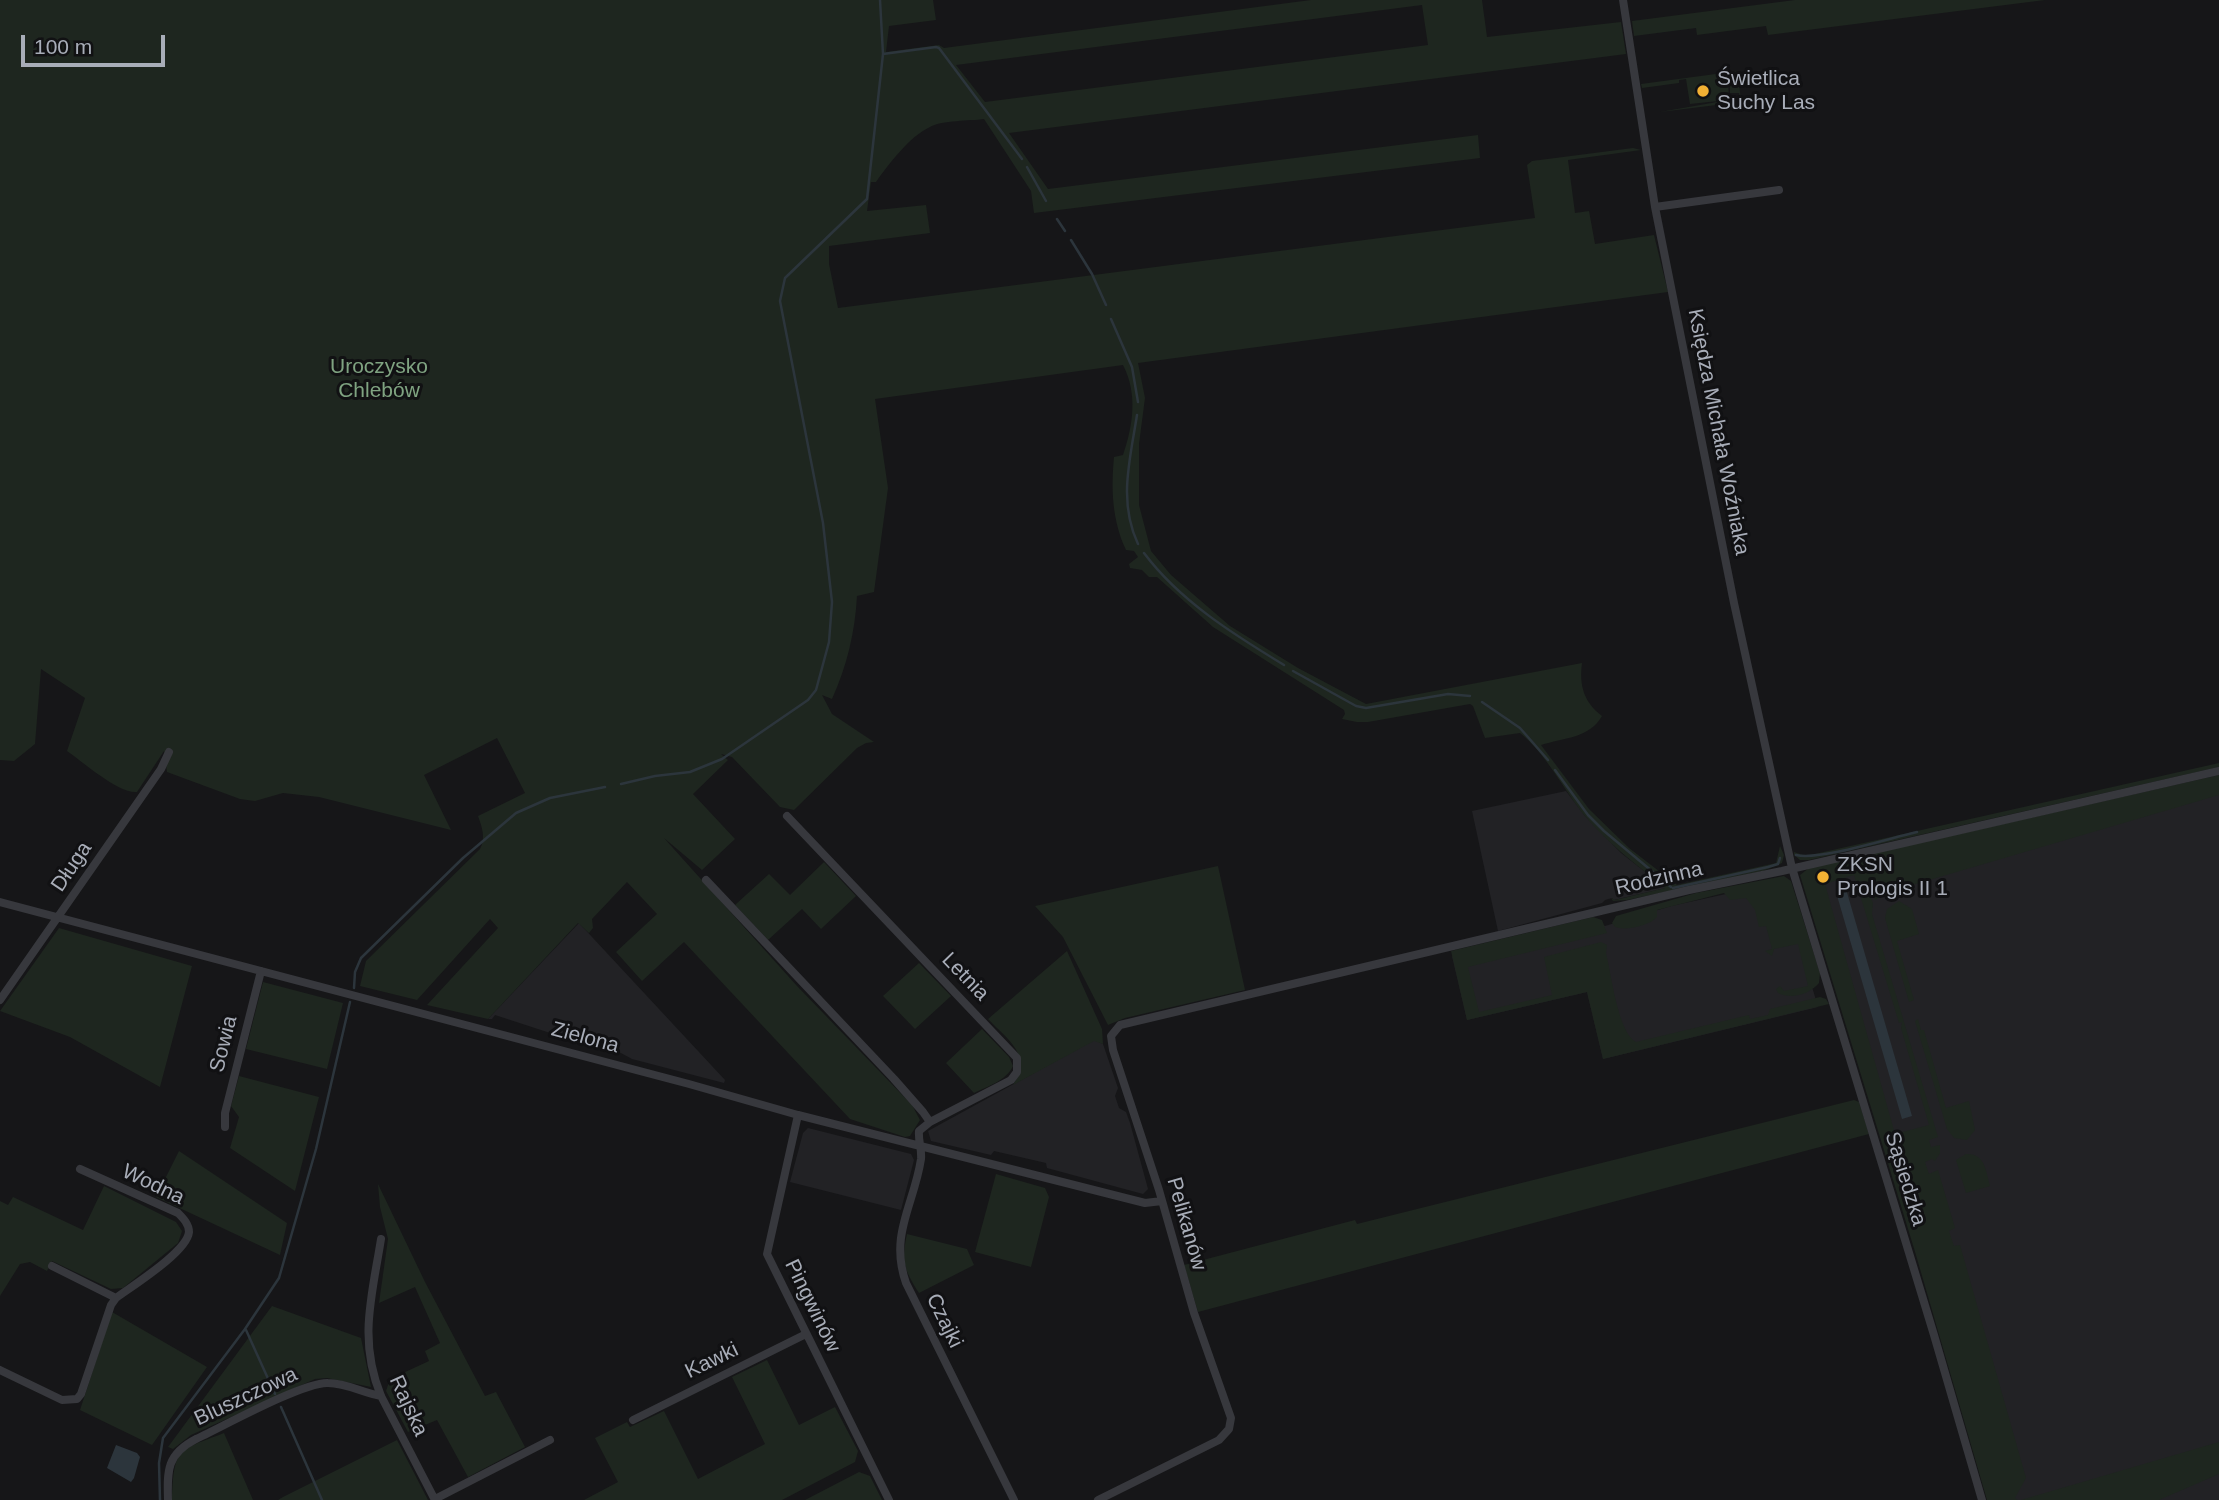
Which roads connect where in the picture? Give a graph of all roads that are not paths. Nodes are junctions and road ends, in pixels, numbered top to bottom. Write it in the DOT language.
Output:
graph roads {
  1 [pos="1623,0"];
  2 [pos="1779,190"];
  3 [pos="1655,207"];
  4 [pos="169,752"];
  5 [pos="2219,771"];
  6 [pos="787,816"];
  7 [pos="1792,868"];
  8 [pos="706,880"];
  9 [pos="0,902"];
  10 [pos="59,917"];
  11 [pos="261,971"];
  12 [pos="0,1000"];
  13 [pos="1112,1033"];
  14 [pos="798,1115"];
  15 [pos="930,1122"];
  16 [pos="225,1127"];
  17 [pos="920,1147"];
  18 [pos="80,1169"];
  19 [pos="1162,1201"];
  20 [pos="381,1240"];
  21 [pos="52,1266"];
  22 [pos="116,1298"];
  23 [pos="806,1334"];
  24 [pos="0,1370"];
  25 [pos="381,1396"];
  26 [pos="633,1420"];
  27 [pos="550,1440"];
  28 [pos="168,1500"];
  29 [pos="435,1500"];
  30 [pos="889,1500"];
  31 [pos="1014,1500"];
  32 [pos="1098,1500"];
  33 [pos="1982,1500"];
  1 -- 3 [label="street, Księdza Michała Woźniaka"];
  2 -- 3 [label="street"];
  3 -- 7 [label="street, Księdza Michała Woźniaka"];
  4 -- 10 [label="street, Długa"];
  5 -- 7 [label="street, Rodzinna"];
  6 -- 15 [label="street, Letnia"];
  7 -- 13 [label="street, Rodzinna"];
  7 -- 33 [label="street, Sąsiedzka"];
  8 -- 15 [label="street"];
  9 -- 10 [label="street, Zielona"];
  10 -- 11 [label="street, Zielona"];
  10 -- 12 [label="street, Długa"];
  11 -- 14 [label="street, Zielona"];
  11 -- 16 [label="street, Sowia"];
  13 -- 19 [label="street, Pelikanów"];
  14 -- 17 [label="street, Zielona"];
  14 -- 23 [label="street, Pingwinów"];
  15 -- 17 [label="street"];
  17 -- 19 [label="street, Zielona"];
  17 -- 31 [label="street, Czajki"];
  18 -- 22 [label="street, Wodna"];
  19 -- 32 [label="street, Pelikanów"];
  20 -- 25 [label="street, Rajska"];
  21 -- 22 [label="street"];
  22 -- 24 [label="street, Wodna"];
  23 -- 26 [label="street, Kawki"];
  23 -- 30 [label="street, Pingwinów"];
  25 -- 28 [label="street, Bluszczowa"];
  25 -- 29 [label="street, Rajska"];
  27 -- 29 [label="street"];
}
